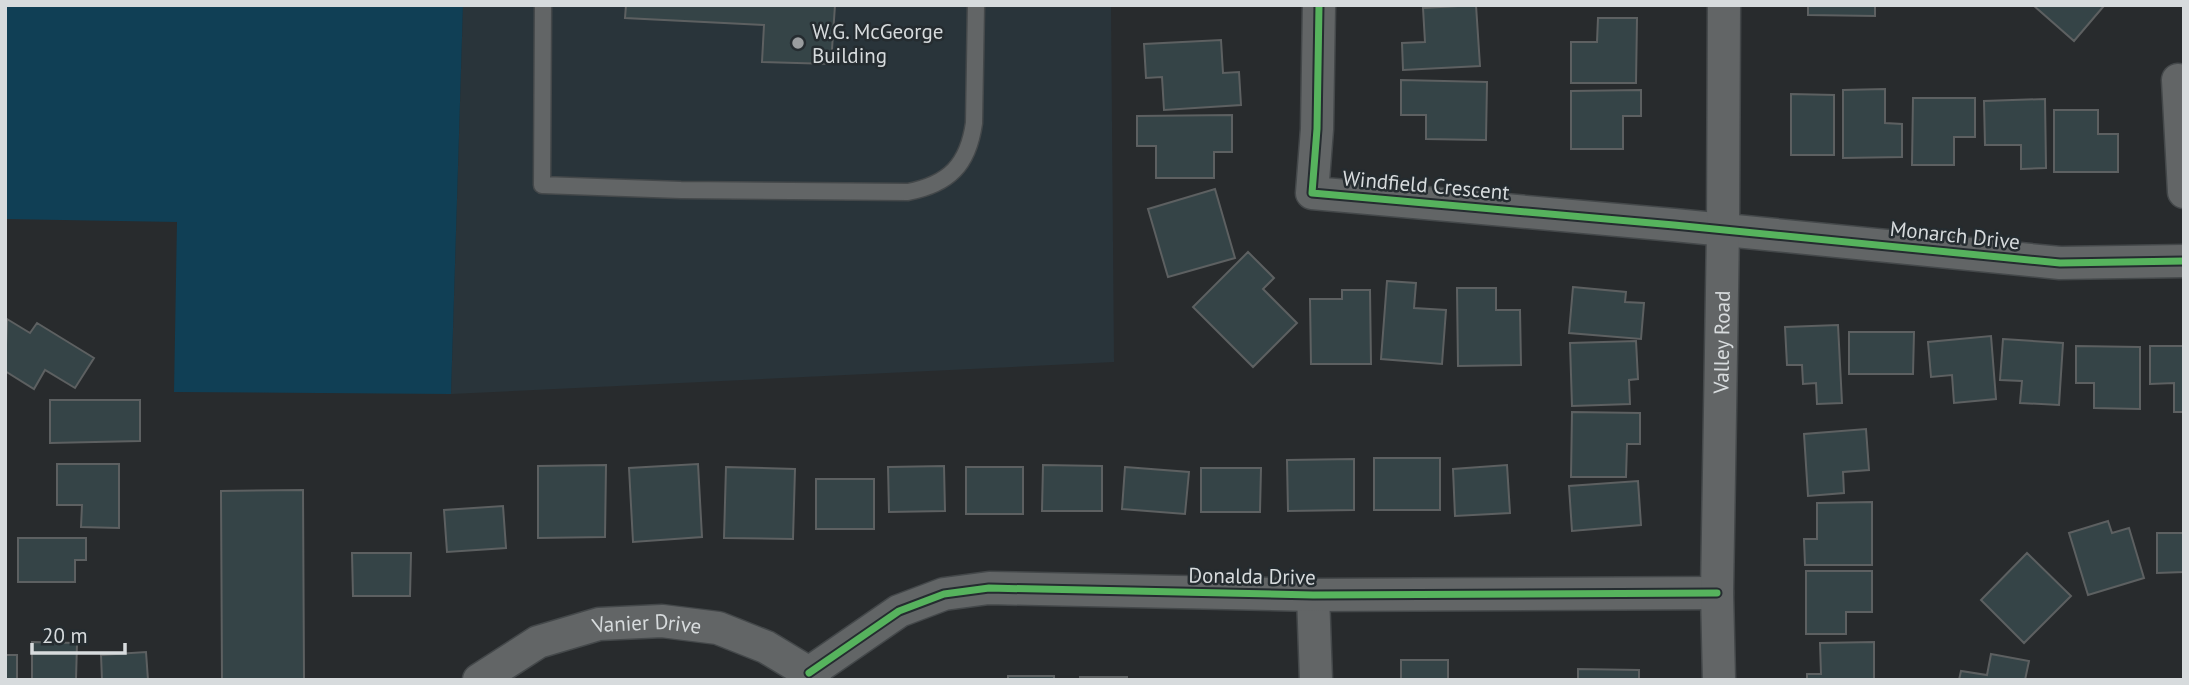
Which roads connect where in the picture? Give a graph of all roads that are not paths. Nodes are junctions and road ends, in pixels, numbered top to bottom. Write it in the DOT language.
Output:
graph roads {
  1 [pos="542,5"];
  2 [pos="976,5"];
  3 [pos="1319,5"];
  4 [pos="1724,5"];
  5 [pos="2178,80"];
  6 [pos="2184,192"];
  7 [pos="1723,230"];
  8 [pos="2183,252"];
  9 [pos="1717,593"];
  10 [pos="1313,595"];
  11 [pos="812,676"];
  12 [pos="479,680"];
  13 [pos="1317,680"];
  14 [pos="1719,680"];
  1 -- 2 [label="lane"];
  3 -- 7 [label="street, Windfield Crescent"];
  4 -- 7 [label="street, Valley Road"];
  5 -- 6 [label="street"];
  7 -- 8 [label="street, Monarch Drive"];
  7 -- 9 [label="street, Valley Road"];
  9 -- 10 [label="street, Donalda Drive"];
  9 -- 14 [label="street, Valley Road"];
  10 -- 11 [label="street, Donalda Drive"];
  10 -- 13 [label="street"];
  11 -- 12 [label="street, Vanier Drive"];
}
